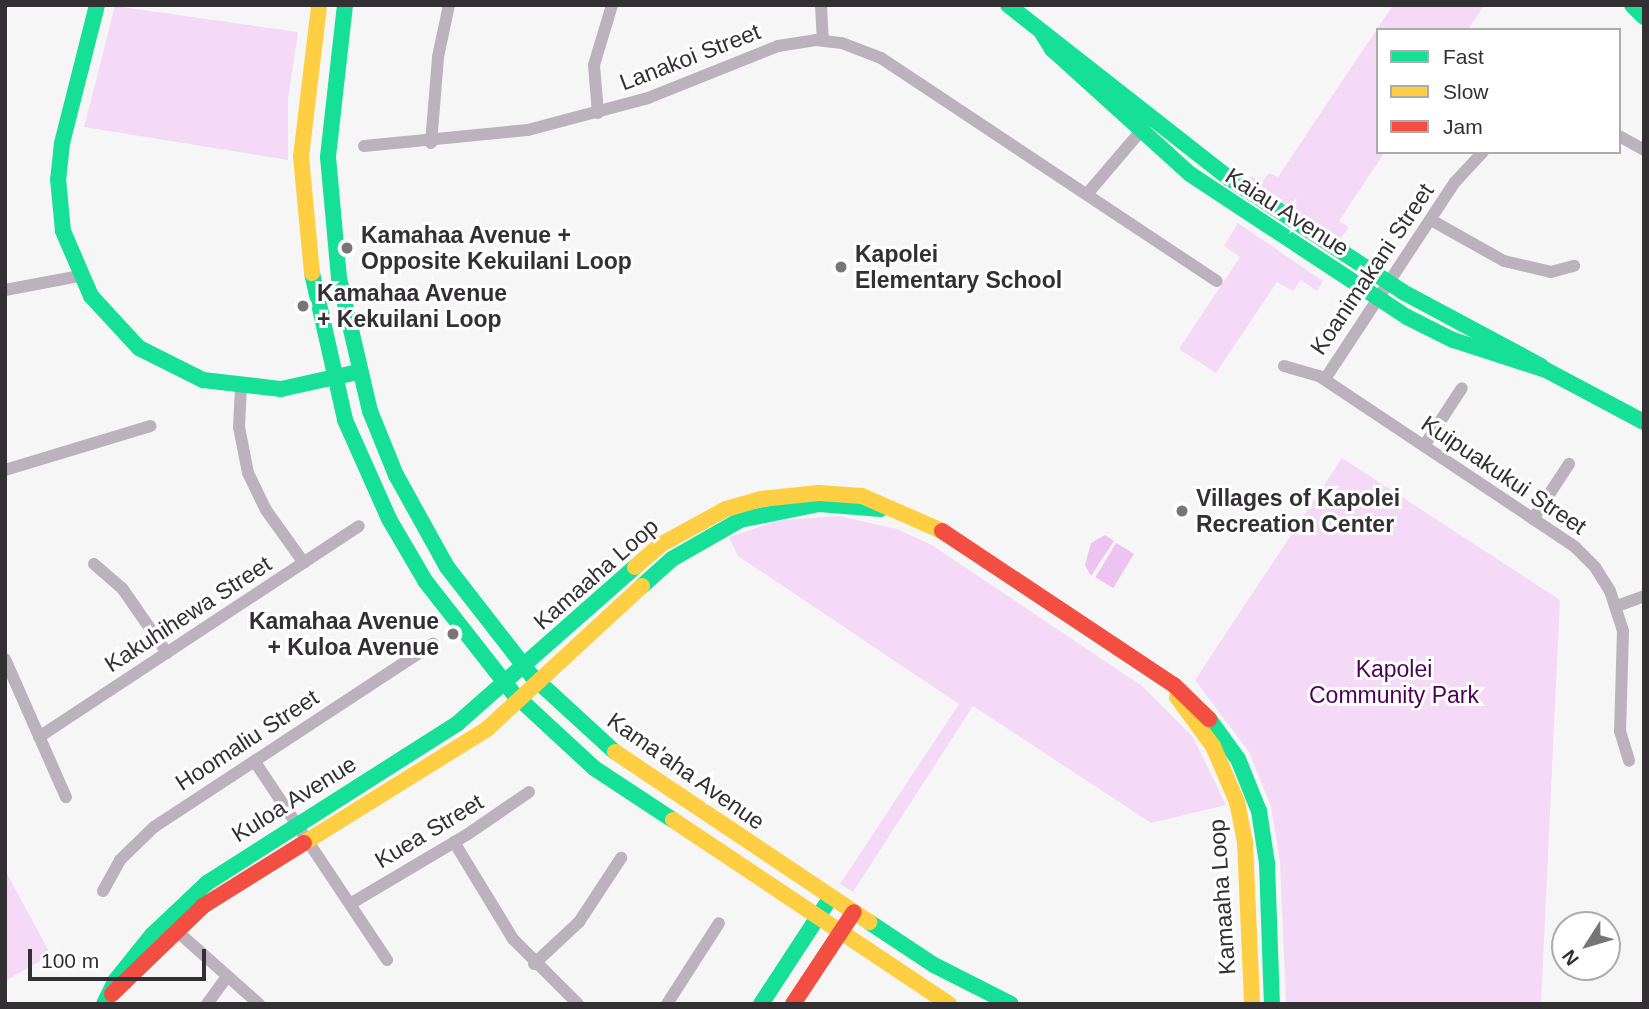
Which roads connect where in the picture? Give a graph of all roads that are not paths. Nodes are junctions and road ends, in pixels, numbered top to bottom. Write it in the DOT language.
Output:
graph roads {
  1 [pos="97,5"];
  2 [pos="319,5"];
  3 [pos="345,5"];
  4 [pos="449,5"];
  5 [pos="612,5"];
  6 [pos="821,5"];
  7 [pos="1008,5"];
  8 [pos="1632,5"];
  9 [pos="1644,17"];
  10 [pos="1042,33"];
  11 [pos="823,40"];
  12 [pos="598,113"];
  13 [pos="1153,117"];
  14 [pos="1141,130"];
  15 [pos="1621,137"];
  16 [pos="431,142"];
  17 [pos="364,146"];
  18 [pos="1644,150"];
  19 [pos="1481,154"];
  20 [pos="1087,194"];
  21 [pos="1431,220"];
  22 [pos="1574,266"];
  23 [pos="79,276"];
  24 [pos="1217,281"];
  25 [pos="1389,283"];
  26 [pos="5,290"];
  27 [pos="1379,299"];
  28 [pos="1284,366"];
  29 [pos="1546,370"];
  30 [pos="358,372"];
  31 [pos="332,379"];
  32 [pos="1325,379"];
  33 [pos="241,387"];
  34 [pos="1462,388"];
  35 [pos="1644,422"];
  36 [pos="151,426"];
  37 [pos="1424,446"];
  38 [pos="1569,464"];
  39 [pos="5,470"];
  40 [pos="903,512"];
  41 [pos="1533,519"];
  42 [pos="359,526"];
  43 [pos="304,563"];
  44 [pos="94,564"];
  45 [pos="1644,596"];
  46 [pos="1617,606"];
  47 [pos="433,644"];
  48 [pos="167,653"];
  49 [pos="5,659"];
  50 [pos="525,667"];
  51 [pos="1165,681"];
  52 [pos="538,682"];
  53 [pos="505,684"];
  54 [pos="520,700"];
  55 [pos="39,737"];
  56 [pos="1629,761"];
  57 [pos="255,762"];
  58 [pos="529,792"];
  59 [pos="66,797"];
  60 [pos="296,823"];
  61 [pos="309,842"];
  62 [pos="454,842"];
  63 [pos="621,858"];
  64 [pos="103,891"];
  65 [pos="831,897"];
  66 [pos="349,904"];
  67 [pos="854,912"];
  68 [pos="817,919"];
  69 [pos="719,923"];
  70 [pos="170,925"];
  71 [pos="840,934"];
  72 [pos="387,960"];
  73 [pos="534,964"];
  74 [pos="226,978"];
  75 [pos="108,999"];
  76 [pos="207,1004"];
  77 [pos="259,1004"];
  78 [pos="578,1004"];
  79 [pos="667,1004"];
  80 [pos="761,1004"];
  81 [pos="793,1004"];
  82 [pos="949,1004"];
  83 [pos="1011,1004"];
  84 [pos="1252,1004"];
  85 [pos="1272,1004"];
  1 -- 23 [label="street"];
  2 -- 31 [label="street"];
  3 -- 30 [label="street, Kama'aha Avenue"];
  4 -- 16 [label="street"];
  5 -- 12 [label="street"];
  6 -- 11 [label="street"];
  7 -- 10 [label="street, Kaiau Avenue"];
  8 -- 9 [label="street"];
  10 -- 13 [label="street, Kaiau Avenue"];
  10 -- 14 [label="street, Kaiau Avenue"];
  11 -- 12 [label="street, Lanakoi Street"];
  11 -- 20 [label="street, Lanakoi Street"];
  12 -- 16 [label="street, Lanakoi Street"];
  13 -- 14 [label="street"];
  13 -- 25 [label="street, Kaiau Avenue"];
  14 -- 20 [label="street"];
  14 -- 27 [label="street, Kaiau Avenue"];
  15 -- 18 [label="street"];
  16 -- 17 [label="street, Lanakoi Street"];
  19 -- 21 [label="street, Koanimakani Street"];
  20 -- 24 [label="street, Lanakoi Street"];
  21 -- 22 [label="street"];
  21 -- 25 [label="street, Koanimakani Street"];
  23 -- 26 [label="street"];
  23 -- 33 [label="street"];
  25 -- 27 [label="street, Koanimakani Street"];
  25 -- 29 [label="street, Kaiau Avenue"];
  27 -- 29 [label="street, Kaiau Avenue"];
  27 -- 32 [label="street, Koanimakani Street"];
  28 -- 32 [label="street, Kuipuakukui Street"];
  29 -- 35 [label="street, Kaiau Avenue"];
  30 -- 31 [label="street"];
  30 -- 50 [label="street, Kama'aha Avenue"];
  31 -- 33 [label="street"];
  31 -- 53 [label="street"];
  32 -- 37 [label="street, Kuipuakukui Street"];
  33 -- 43 [label="street"];
  34 -- 37 [label="street"];
  36 -- 39 [label="street"];
  37 -- 41 [label="street, Kuipuakukui Street"];
  38 -- 41 [label="street"];
  40 -- 50 [label="street, Kamaaha Loop"];
  40 -- 51 [label="street, Kamaaha Loop"];
  40 -- 52 [label="street, Kamaaha Loop"];
  41 -- 46 [label="street, Kuipuakukui Street"];
  42 -- 43 [label="street, Kakuhihewa Street"];
  43 -- 48 [label="street, Kakuhihewa Street"];
  44 -- 48 [label="street"];
  45 -- 46 [label="street"];
  46 -- 56 [label="street, Kuipuakukui Street"];
  47 -- 57 [label="street, Hoomaliu Street"];
  48 -- 55 [label="street, Kakuhihewa Street"];
  49 -- 55 [label="street"];
  50 -- 52 [label="street, Kama'aha Avenue"];
  50 -- 53 [label="street, Kuloa Avenue"];
  51 -- 84 [label="street, Kamaaha Loop"];
  51 -- 85 [label="street, Kamaaha Loop"];
  52 -- 54 [label="street, Kuloa Avenue"];
  52 -- 65 [label="street, Kama'aha Avenue"];
  53 -- 54 [label="street"];
  53 -- 60 [label="street, Kuloa Avenue"];
  54 -- 61 [label="street, Kuloa Avenue"];
  54 -- 68 [label="street"];
  55 -- 59 [label="street"];
  57 -- 60 [label="street"];
  57 -- 64 [label="street, Hoomaliu Street"];
  58 -- 62 [label="street, Kuea Street"];
  60 -- 61 [label="street"];
  60 -- 70 [label="street, Kuloa Avenue"];
  61 -- 66 [label="street"];
  61 -- 70 [label="street, Kuloa Avenue"];
  62 -- 66 [label="street, Kuea Street"];
  62 -- 73 [label="street"];
  63 -- 73 [label="street"];
  65 -- 67 [label="street, Kama'aha Avenue"];
  65 -- 68 [label="street"];
  66 -- 72 [label="street"];
  67 -- 71 [label="street"];
  67 -- 83 [label="street, Kama'aha Avenue"];
  68 -- 71 [label="street"];
  68 -- 80 [label="street"];
  69 -- 79 [label="street"];
  70 -- 74 [label="street"];
  70 -- 75 [label="street, Kuloa Avenue"];
  71 -- 81 [label="street"];
  71 -- 82 [label="street"];
  73 -- 78 [label="street"];
  74 -- 76 [label="street"];
  74 -- 77 [label="street"];
}
